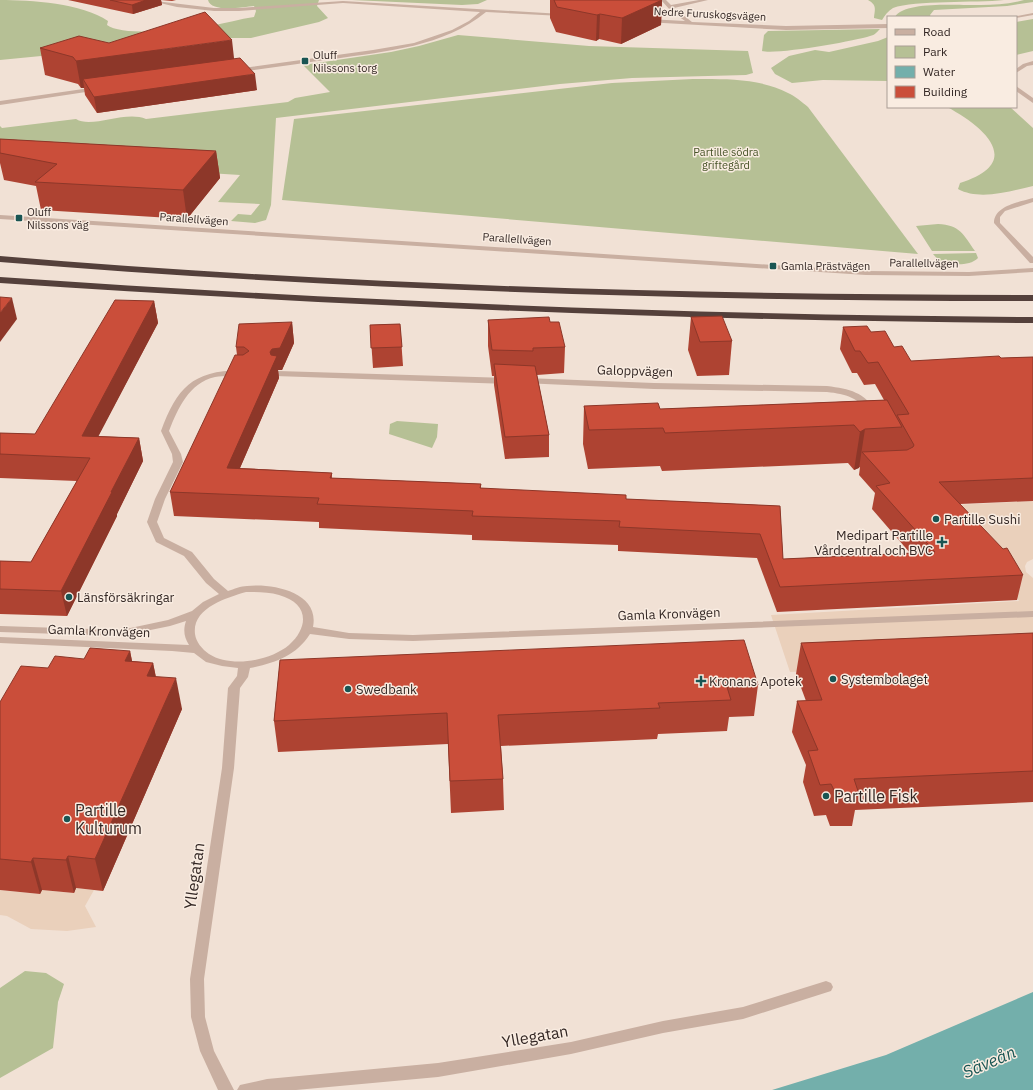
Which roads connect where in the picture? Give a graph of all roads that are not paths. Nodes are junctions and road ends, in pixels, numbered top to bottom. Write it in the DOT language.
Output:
graph roads {
  1 [pos="149,0"];
  2 [pos="663,0"];
  3 [pos="706,0"];
  4 [pos="671,6"];
  5 [pos="485,10"];
  6 [pos="1033,14"];
  7 [pos="565,15"];
  8 [pos="1017,17"];
  9 [pos="644,21"];
  10 [pos="692,24"];
  11 [pos="887,26"];
  12 [pos="1033,62"];
  13 [pos="1017,70"];
  14 [pos="231,71"];
  15 [pos="106,88"];
  16 [pos="1017,89"];
  17 [pos="1033,101"];
  18 [pos="0,103"];
  19 [pos="1033,200"];
  20 [pos="0,217"];
  21 [pos="0,259"];
  22 [pos="1033,261"];
  23 [pos="1033,270"];
  24 [pos="0,280"];
  25 [pos="1033,298"];
  26 [pos="1033,320"];
  27 [pos="246,373"];
  28 [pos="278,374"];
  29 [pos="879,423"];
  30 [pos="226,594"];
  31 [pos="194,614"];
  32 [pos="1033,614"];
  33 [pos="0,629"];
  34 [pos="307,630"];
  35 [pos="0,640"];
  36 [pos="198,650"];
  37 [pos="245,664"];
  38 [pos="826,987"];
  39 [pos="226,1090"];
  40 [pos="245,1090"];
  1 -- 5 [label="street"];
  2 -- 4 [label="street"];
  3 -- 4 [label="street"];
  4 -- 10 [label="street"];
  5 -- 7 [label="street"];
  5 -- 14 [label="street"];
  6 -- 8 [label="street"];
  9 -- 10 [label="street, Nedre Furuskogsvägen"];
  10 -- 11 [label="street, Nedre Furuskogsvägen"];
  12 -- 13 [label="street"];
  15 -- 18 [label="street"];
  16 -- 17 [label="street"];
  19 -- 22 [label="street"];
  20 -- 23 [label="street, Parallellvägen"];
  21 -- 25 [label="highway"];
  24 -- 26 [label="highway"];
  27 -- 30 [label="street"];
  28 -- 29 [label="street, Galoppvägen"];
  30 -- 31 [label="street"];
  30 -- 34 [label="street"];
  31 -- 33 [label="street, Gamla Kronvägen"];
  31 -- 36 [label="street"];
  32 -- 34 [label="street, Gamla Kronvägen"];
  34 -- 37 [label="street"];
  35 -- 36 [label="street, Gamla Kronvägen"];
  36 -- 37 [label="street"];
  37 -- 39 [label="street, Yllegatan"];
  38 -- 40 [label="street, Yllegatan"];
}
